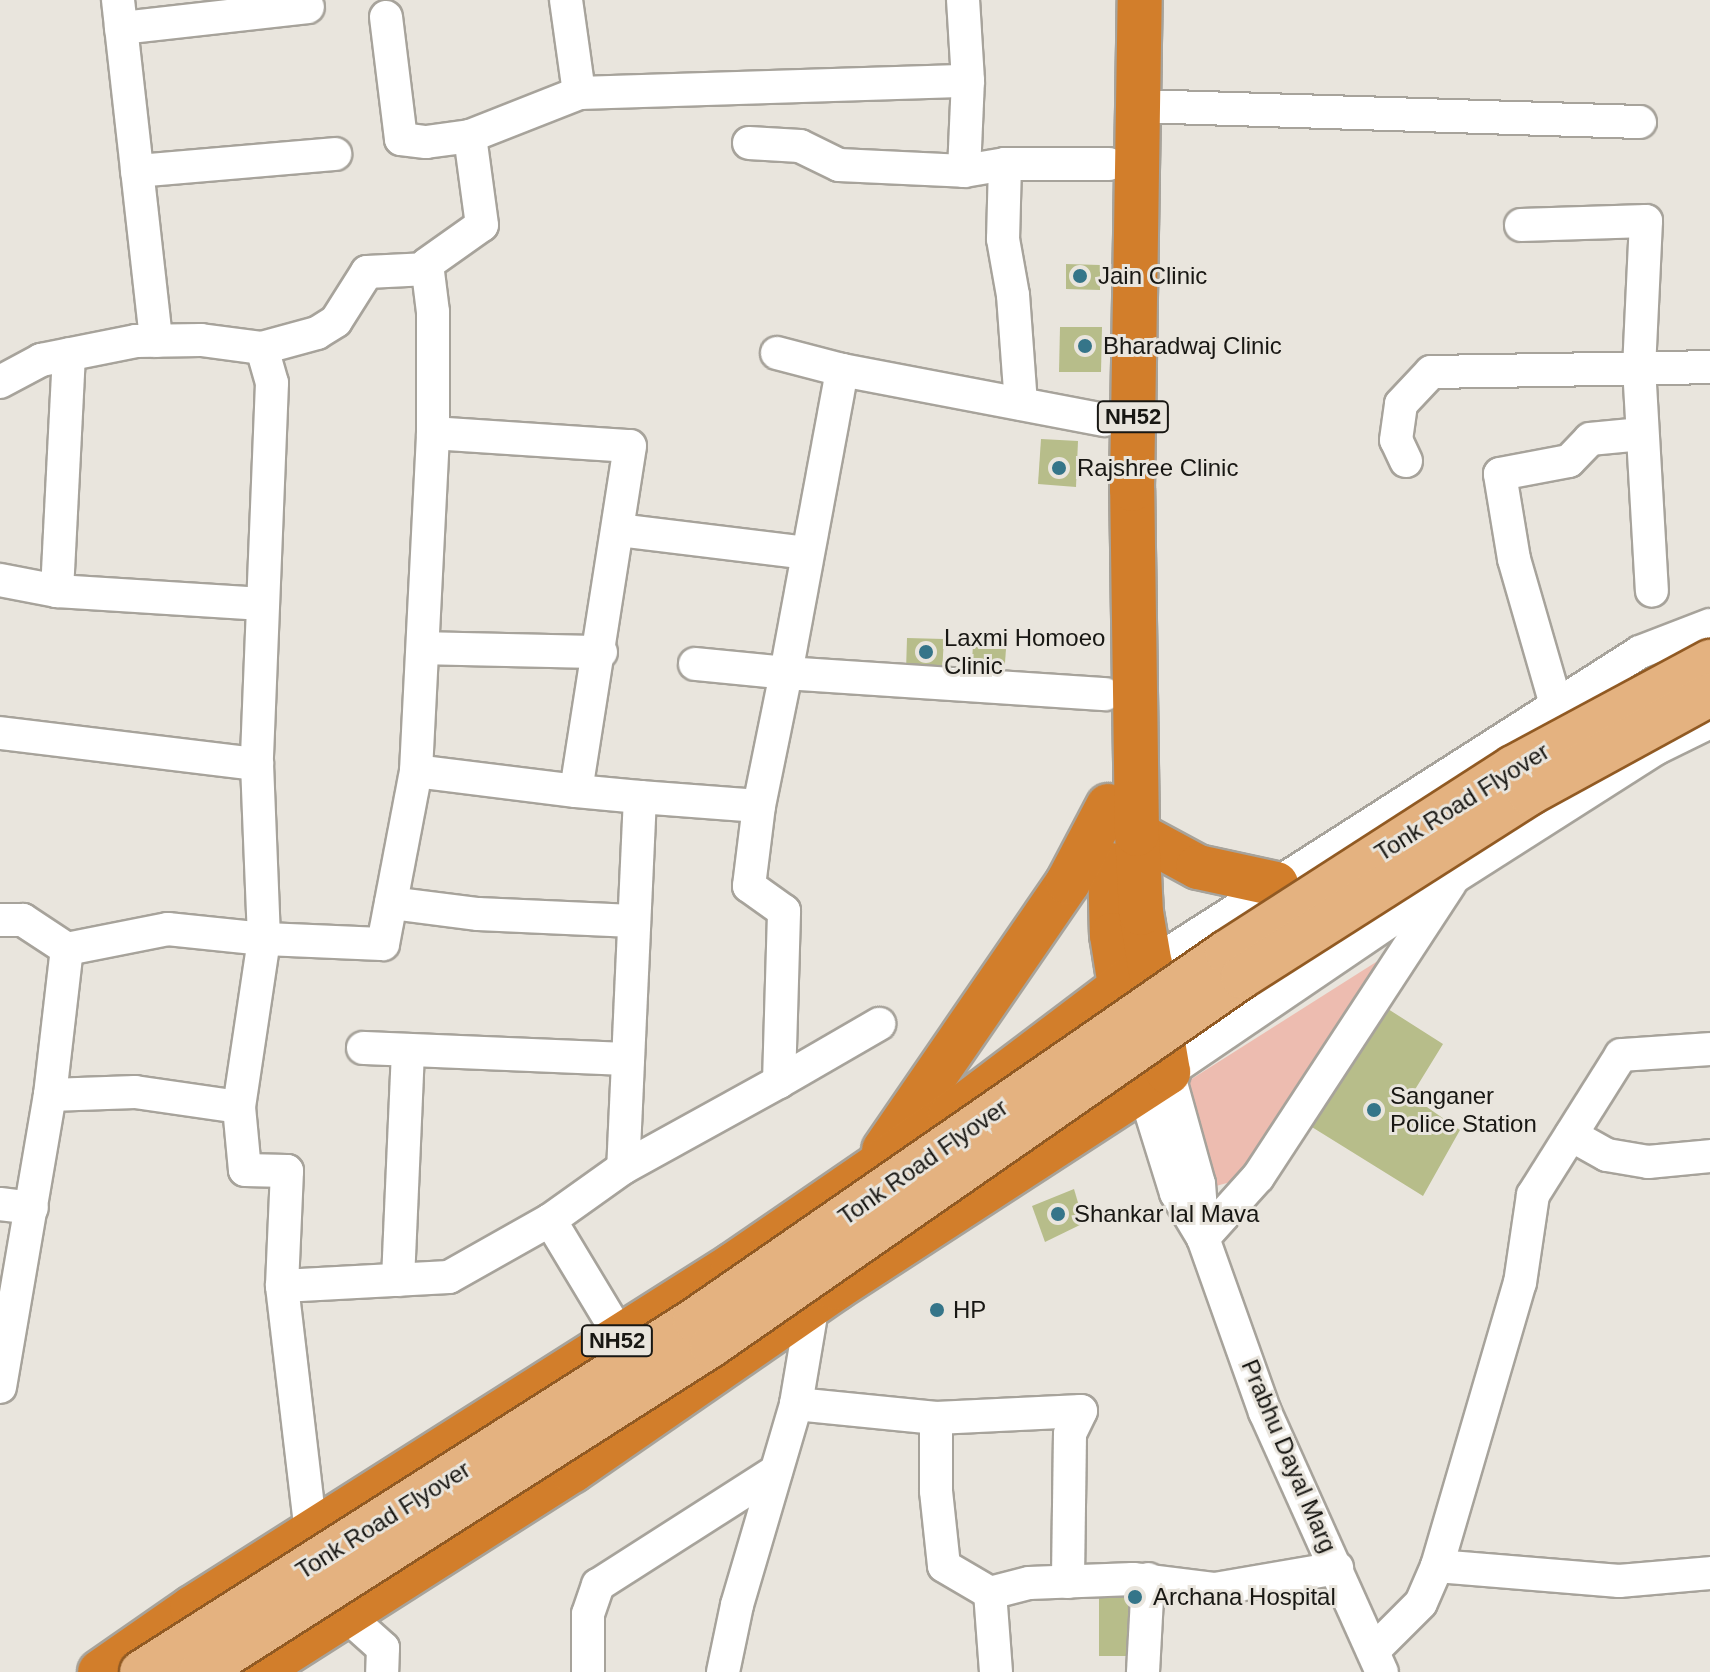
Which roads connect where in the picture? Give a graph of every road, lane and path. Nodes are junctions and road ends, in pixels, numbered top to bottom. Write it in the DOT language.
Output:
graph roads {
  1 [pos="566,0"];
  2 [pos="963,0"];
  3 [pos="1109,0"];
  4 [pos="1140,0"];
  5 [pos="308,7"];
  6 [pos="119,14"];
  7 [pos="386,17"];
  8 [pos="968,81"];
  9 [pos="579,93"];
  10 [pos="1139,106"];
  11 [pos="1640,122"];
  12 [pos="470,136"];
  13 [pos="749,143"];
  14 [pos="335,154"];
  15 [pos="1005,164"];
  16 [pos="1109,164"];
  17 [pos="137,171"];
  18 [pos="964,171"];
  19 [pos="1521,225"];
  20 [pos="428,269"];
  21 [pos="156,341"];
  22 [pos="262,348"];
  23 [pos="777,353"];
  24 [pos="69,354"];
  25 [pos="1639,367"];
  26 [pos="1710,367"];
  27 [pos="842,370"];
  28 [pos="0,382"];
  29 [pos="1021,404"];
  30 [pos="1104,420"];
  31 [pos="433,433"];
  32 [pos="1642,434"];
  33 [pos="1406,461"];
  34 [pos="619,530"];
  35 [pos="807,553"];
  36 [pos="0,580"];
  37 [pos="57,591"];
  38 [pos="1652,591"];
  39 [pos="263,604"];
  40 [pos="1710,625"];
  41 [pos="423,648"];
  42 [pos="601,652"];
  43 [pos="1710,661"];
  44 [pos="695,664"];
  45 [pos="786,673"];
  46 [pos="1105,694"];
  47 [pos="1710,695"];
  48 [pos="1557,708"];
  49 [pos="1710,722"];
  50 [pos="0,733"];
  51 [pos="257,764"];
  52 [pos="416,771"];
  53 [pos="576,791"];
  54 [pos="640,797"];
  55 [pos="759,806"];
  56 [pos="1122,820"];
  57 [pos="1453,878"];
  58 [pos="1276,884"];
  59 [pos="391,903"];
  60 [pos="0,920"];
  61 [pos="633,921"];
  62 [pos="264,939"];
  63 [pos="67,949"];
  64 [pos="1134,976"];
  65 [pos="879,1024"];
  66 [pos="363,1048"];
  67 [pos="1710,1049"];
  68 [pos="408,1050"];
  69 [pos="628,1059"];
  70 [pos="1155,1080"];
  71 [pos="779,1082"];
  72 [pos="50,1095"];
  73 [pos="239,1107"];
  74 [pos="1571,1135"];
  75 [pos="1710,1156"];
  76 [pos="623,1168"];
  77 [pos="866,1175"];
  78 [pos="0,1204"];
  79 [pos="32,1208"];
  80 [pos="550,1220"];
  81 [pos="1203,1238"];
  82 [pos="733,1265"];
  83 [pos="398,1280"];
  84 [pos="282,1286"];
  85 [pos="813,1303"];
  86 [pos="614,1343"];
  87 [pos="2,1371"];
  88 [pos="796,1404"];
  89 [pos="936,1418"];
  90 [pos="776,1471"];
  91 [pos="311,1534"];
  92 [pos="1437,1566"];
  93 [pos="1337,1568"];
  94 [pos="1710,1573"];
  95 [pos="1148,1579"];
  96 [pos="1068,1582"];
  97 [pos="990,1593"];
  98 [pos="345,1614"];
  99 [pos="1378,1661"];
  100 [pos="272,1667"];
  101 [pos="100,1672"];
  102 [pos="141,1672"];
  103 [pos="200,1672"];
  104 [pos="382,1672"];
  105 [pos="588,1672"];
  106 [pos="723,1672"];
  107 [pos="996,1672"];
  108 [pos="1143,1672"];
  1 -- 9 [label="street"];
  2 -- 8 [label="street"];
  3 -- 16 [label="highway, NH52"];
  4 -- 10 [label="highway, NH52"];
  5 -- 6 [label="street"];
  6 -- 17 [label="street"];
  7 -- 12 [label="street"];
  8 -- 9 [label="street"];
  8 -- 18 [label="street"];
  9 -- 12 [label="street"];
  10 -- 11 [label="street"];
  10 -- 56 [label="highway, NH52"];
  12 -- 20 [label="street"];
  13 -- 18 [label="street"];
  14 -- 17 [label="street"];
  15 -- 16 [label="street"];
  15 -- 18 [label="street"];
  15 -- 29 [label="street"];
  16 -- 30 [label="highway, NH52"];
  17 -- 21 [label="street"];
  19 -- 25 [label="street"];
  20 -- 22 [label="street"];
  20 -- 31 [label="street"];
  21 -- 22 [label="street"];
  21 -- 24 [label="street"];
  22 -- 39 [label="street"];
  23 -- 27 [label="street"];
  24 -- 28 [label="street"];
  24 -- 37 [label="street"];
  25 -- 26 [label="street"];
  25 -- 32 [label="street"];
  25 -- 33 [label="street"];
  27 -- 29 [label="street"];
  27 -- 35 [label="street"];
  29 -- 30 [label="street"];
  30 -- 46 [label="highway, NH52"];
  31 -- 34 [label="street"];
  31 -- 41 [label="street"];
  32 -- 38 [label="street"];
  32 -- 48 [label="street"];
  34 -- 35 [label="street"];
  34 -- 42 [label="street"];
  35 -- 45 [label="street"];
  36 -- 37 [label="street"];
  37 -- 39 [label="street"];
  39 -- 51 [label="street"];
  40 -- 48 [label="street"];
  41 -- 42 [label="street"];
  41 -- 52 [label="street"];
  42 -- 53 [label="street"];
  43 -- 102 [label="main road, Tonk Road Flyover, bridge"];
  44 -- 45 [label="street"];
  45 -- 46 [label="street"];
  45 -- 55 [label="street"];
  46 -- 56 [label="highway, NH52"];
  47 -- 103 [label="main road, Tonk Road Flyover, bridge"];
  48 -- 58 [label="street"];
  49 -- 57 [label="street"];
  50 -- 51 [label="street"];
  51 -- 62 [label="street"];
  52 -- 53 [label="street"];
  52 -- 59 [label="street"];
  53 -- 54 [label="street"];
  54 -- 55 [label="street"];
  54 -- 61 [label="street"];
  55 -- 71 [label="street"];
  56 -- 58 [label="highway"];
  56 -- 64 [label="highway, NH52"];
  56 -- 77 [label="highway"];
  57 -- 70 [label="street"];
  57 -- 81 [label="street"];
  58 -- 64 [label="street"];
  59 -- 61 [label="street"];
  59 -- 62 [label="street"];
  60 -- 63 [label="street"];
  61 -- 69 [label="street"];
  62 -- 63 [label="street"];
  62 -- 73 [label="street"];
  63 -- 72 [label="street"];
  64 -- 70 [label="highway, NH52"];
  64 -- 77 [label="highway, NH52"];
  65 -- 71 [label="street"];
  66 -- 68 [label="street"];
  67 -- 74 [label="street"];
  68 -- 69 [label="street"];
  68 -- 83 [label="street"];
  69 -- 76 [label="street"];
  70 -- 81 [label="street, Prabhu Dayal Marg"];
  70 -- 85 [label="highway"];
  71 -- 76 [label="street"];
  72 -- 73 [label="street"];
  72 -- 79 [label="street"];
  73 -- 84 [label="street"];
  74 -- 75 [label="street"];
  74 -- 92 [label="street"];
  76 -- 80 [label="street"];
  77 -- 82 [label="highway, NH52"];
  78 -- 79 [label="street"];
  79 -- 87 [label="street"];
  80 -- 83 [label="street"];
  80 -- 86 [label="street"];
  81 -- 93 [label="street, Prabhu Dayal Marg"];
  82 -- 85 [label="street"];
  82 -- 86 [label="highway, NH52"];
  83 -- 84 [label="street"];
  84 -- 91 [label="street"];
  85 -- 88 [label="street"];
  85 -- 98 [label="highway"];
  86 -- 91 [label="highway, NH52"];
  88 -- 89 [label="street"];
  88 -- 90 [label="street"];
  89 -- 96 [label="street"];
  89 -- 97 [label="street"];
  90 -- 105 [label="street"];
  90 -- 106 [label="street"];
  91 -- 101 [label="highway, NH52"];
  92 -- 94 [label="street"];
  92 -- 99 [label="street"];
  93 -- 95 [label="street"];
  93 -- 99 [label="street, Prabhu Dayal Marg"];
  95 -- 96 [label="street"];
  95 -- 108 [label="street"];
  96 -- 97 [label="street"];
  97 -- 107 [label="street"];
  98 -- 100 [label="highway"];
  98 -- 104 [label="street"];
}
